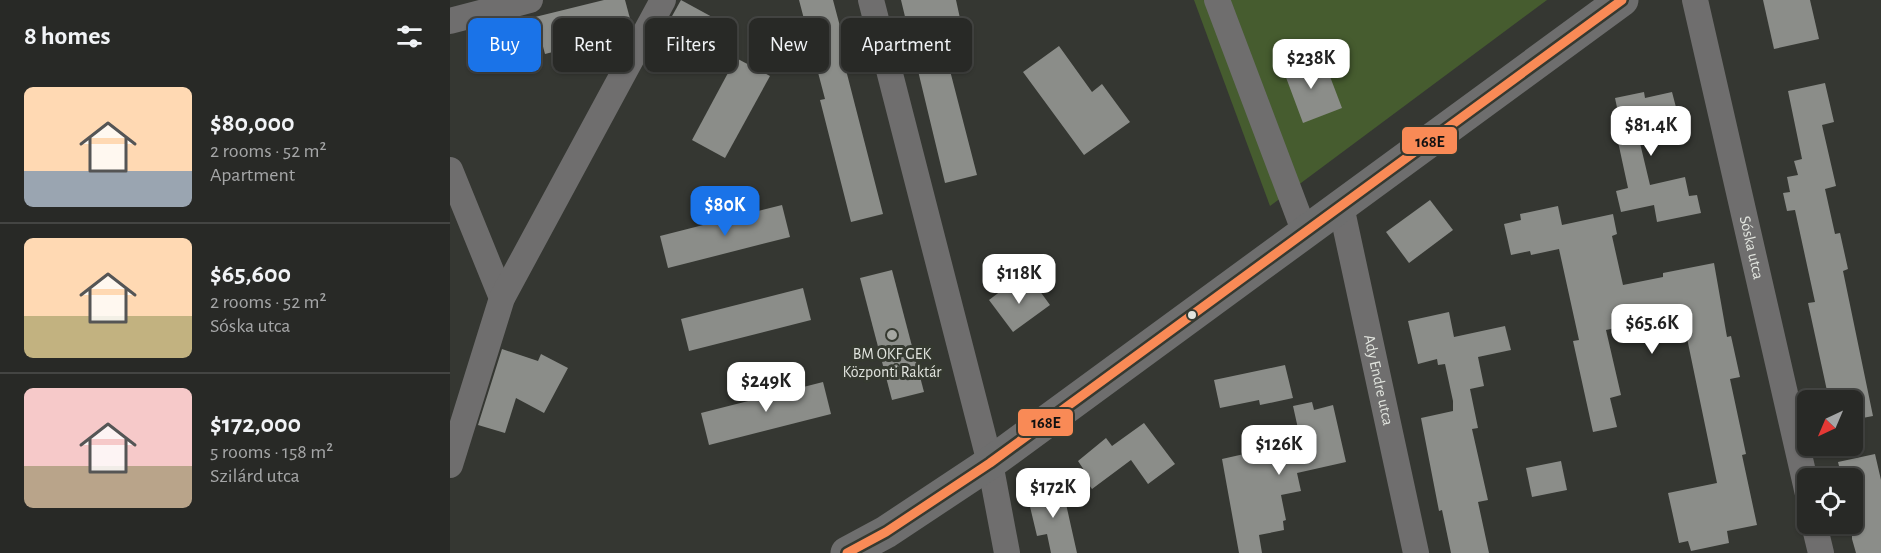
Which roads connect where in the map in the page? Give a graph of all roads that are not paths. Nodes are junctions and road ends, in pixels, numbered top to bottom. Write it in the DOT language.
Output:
graph roads {
  1 [pos="530,0"];
  2 [pos="663,0"];
  3 [pos="871,0"];
  4 [pos="1217,0"];
  5 [pos="1622,0"];
  6 [pos="1695,0"];
  7 [pos="450,21"];
  8 [pos="450,170"];
  9 [pos="1341,207"];
  10 [pos="1305,233"];
  11 [pos="502,298"];
  12 [pos="990,463"];
  13 [pos="450,465"];
  14 [pos="1802,468"];
  15 [pos="1816,534"];
  16 [pos="847,553"];
  17 [pos="1007,553"];
  18 [pos="1416,553"];
  19 [pos="1821,553"];
  1 -- 7 [label="street"];
  2 -- 11 [label="street"];
  3 -- 12 [label="street"];
  4 -- 10 [label="street"];
  5 -- 9 [label="main road"];
  6 -- 14 [label="street, Sóska utca"];
  8 -- 11 [label="street"];
  9 -- 10 [label="main road"];
  9 -- 18 [label="street, Ady Endre utca"];
  10 -- 12 [label="main road"];
  11 -- 13 [label="street"];
  12 -- 16 [label="main road"];
  12 -- 17 [label="street"];
  15 -- 19 [label="street"];
}
